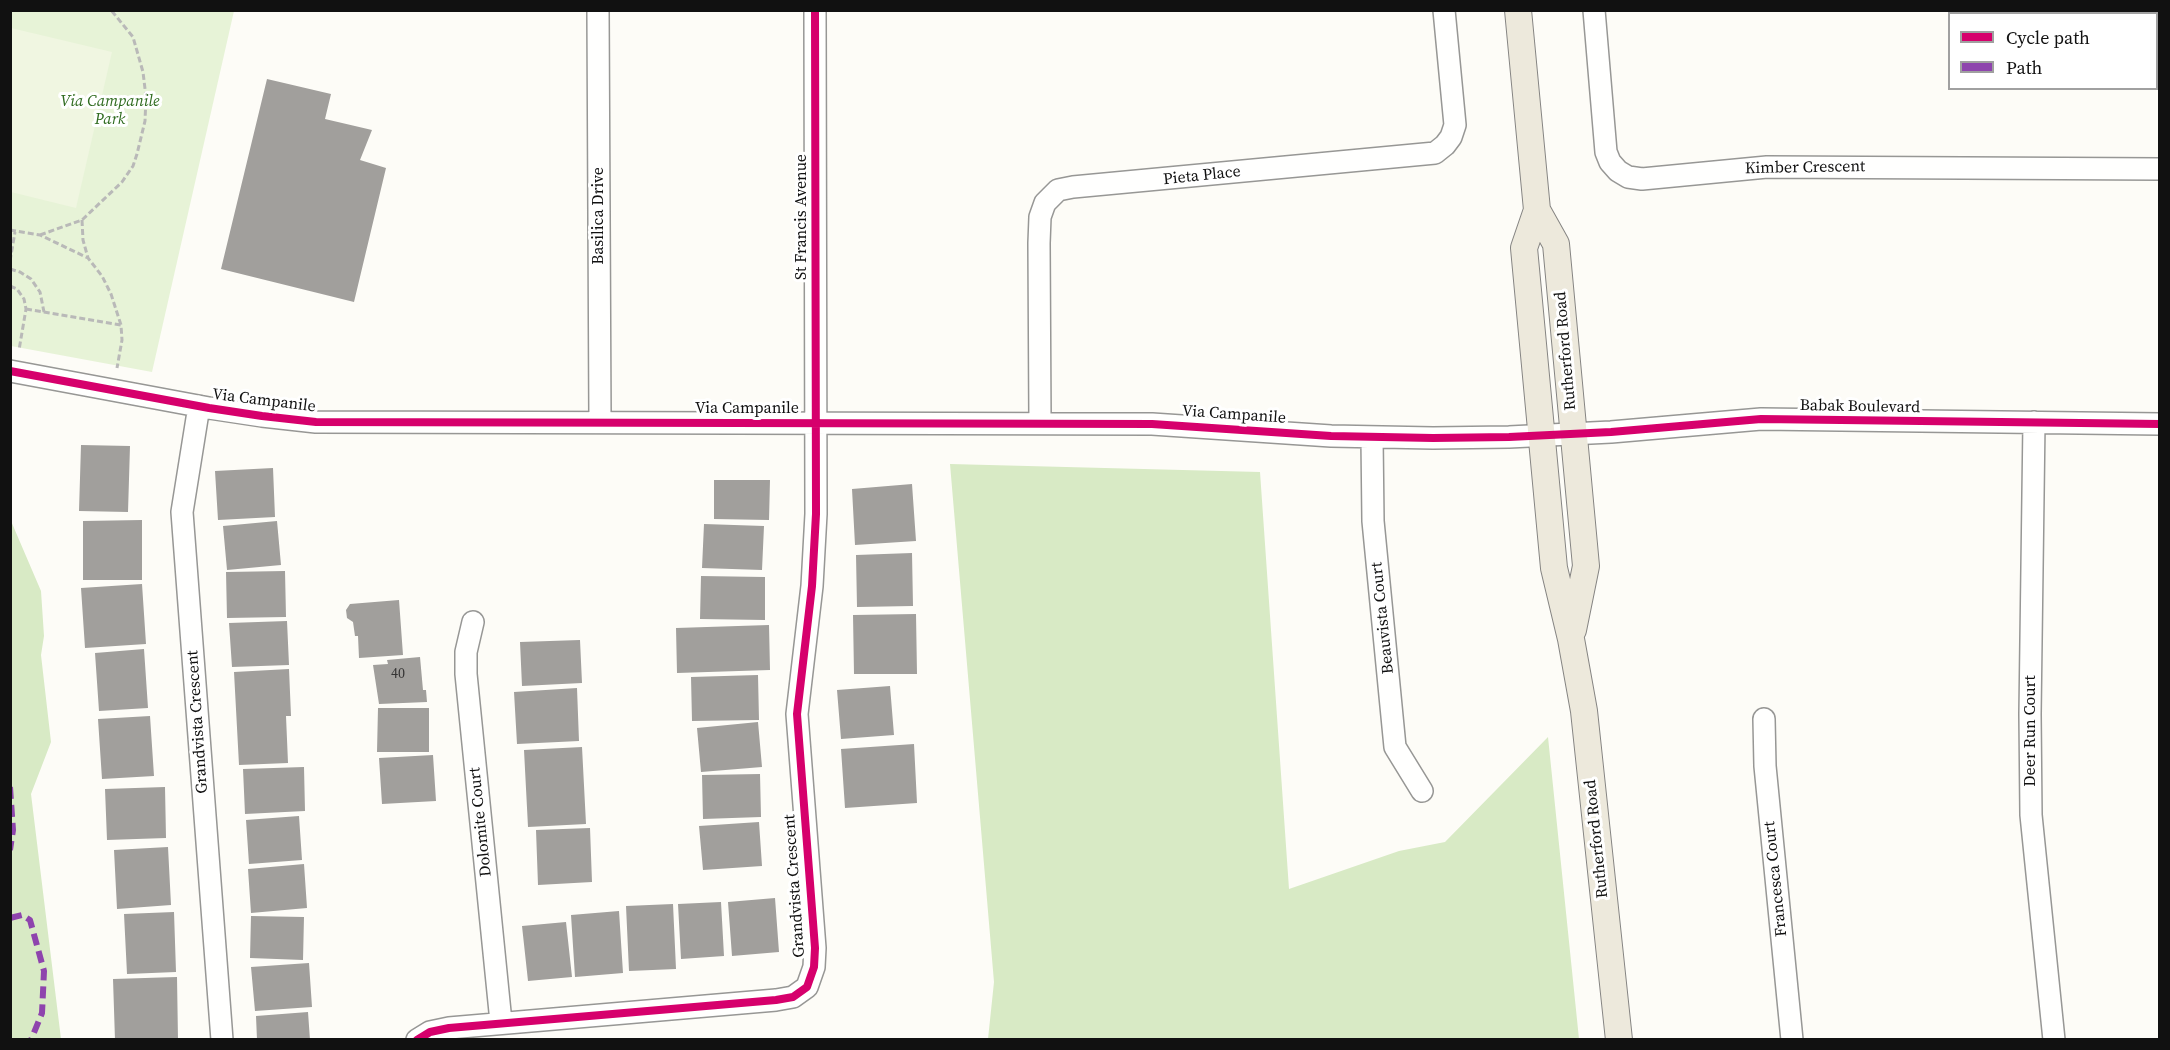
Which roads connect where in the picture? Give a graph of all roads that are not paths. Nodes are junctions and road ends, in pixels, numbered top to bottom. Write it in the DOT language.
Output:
graph roads {
  1 [pos="598,10"];
  2 [pos="815,10"];
  3 [pos="1444,10"];
  4 [pos="1518,10"];
  5 [pos="1594,10"];
  6 [pos="2160,169"];
  7 [pos="10,371"];
  8 [pos="199,406"];
  9 [pos="600,422"];
  10 [pos="2034,422"];
  11 [pos="816,423"];
  12 [pos="1040,423"];
  13 [pos="2160,424"];
  14 [pos="1559,435"];
  15 [pos="1372,438"];
  16 [pos="473,622"];
  17 [pos="1764,719"];
  18 [pos="1422,791"];
  19 [pos="501,1022"];
  20 [pos="222,1040"];
  21 [pos="417,1040"];
  22 [pos="1619,1040"];
  23 [pos="1792,1040"];
  24 [pos="2054,1040"];
  1 -- 9 [label="street, Basilica Drive"];
  2 -- 11 [label="street, St Francis Avenue"];
  3 -- 12 [label="street, Pieta Place"];
  4 -- 14 [label="main road, Rutherford Road"];
  5 -- 6 [label="street, Kimber Crescent"];
  7 -- 8 [label="street, Via Campanile"];
  8 -- 9 [label="street, Via Campanile"];
  8 -- 20 [label="street, Grandvista Crescent"];
  9 -- 11 [label="street, Via Campanile"];
  10 -- 13 [label="street, Babak Boulevard"];
  10 -- 14 [label="street, Babak Boulevard"];
  10 -- 24 [label="street, Deer Run Court"];
  11 -- 12 [label="street, Via Campanile"];
  11 -- 19 [label="street, Grandvista Crescent"];
  12 -- 15 [label="street, Via Campanile"];
  14 -- 15 [label="street, Via Campanile"];
  14 -- 22 [label="main road, Rutherford Road"];
  15 -- 18 [label="street, Beauvista Court"];
  16 -- 19 [label="street, Dolomite Court"];
  17 -- 23 [label="street, Francesca Court"];
  19 -- 21 [label="street, Grandvista Crescent"];
}
